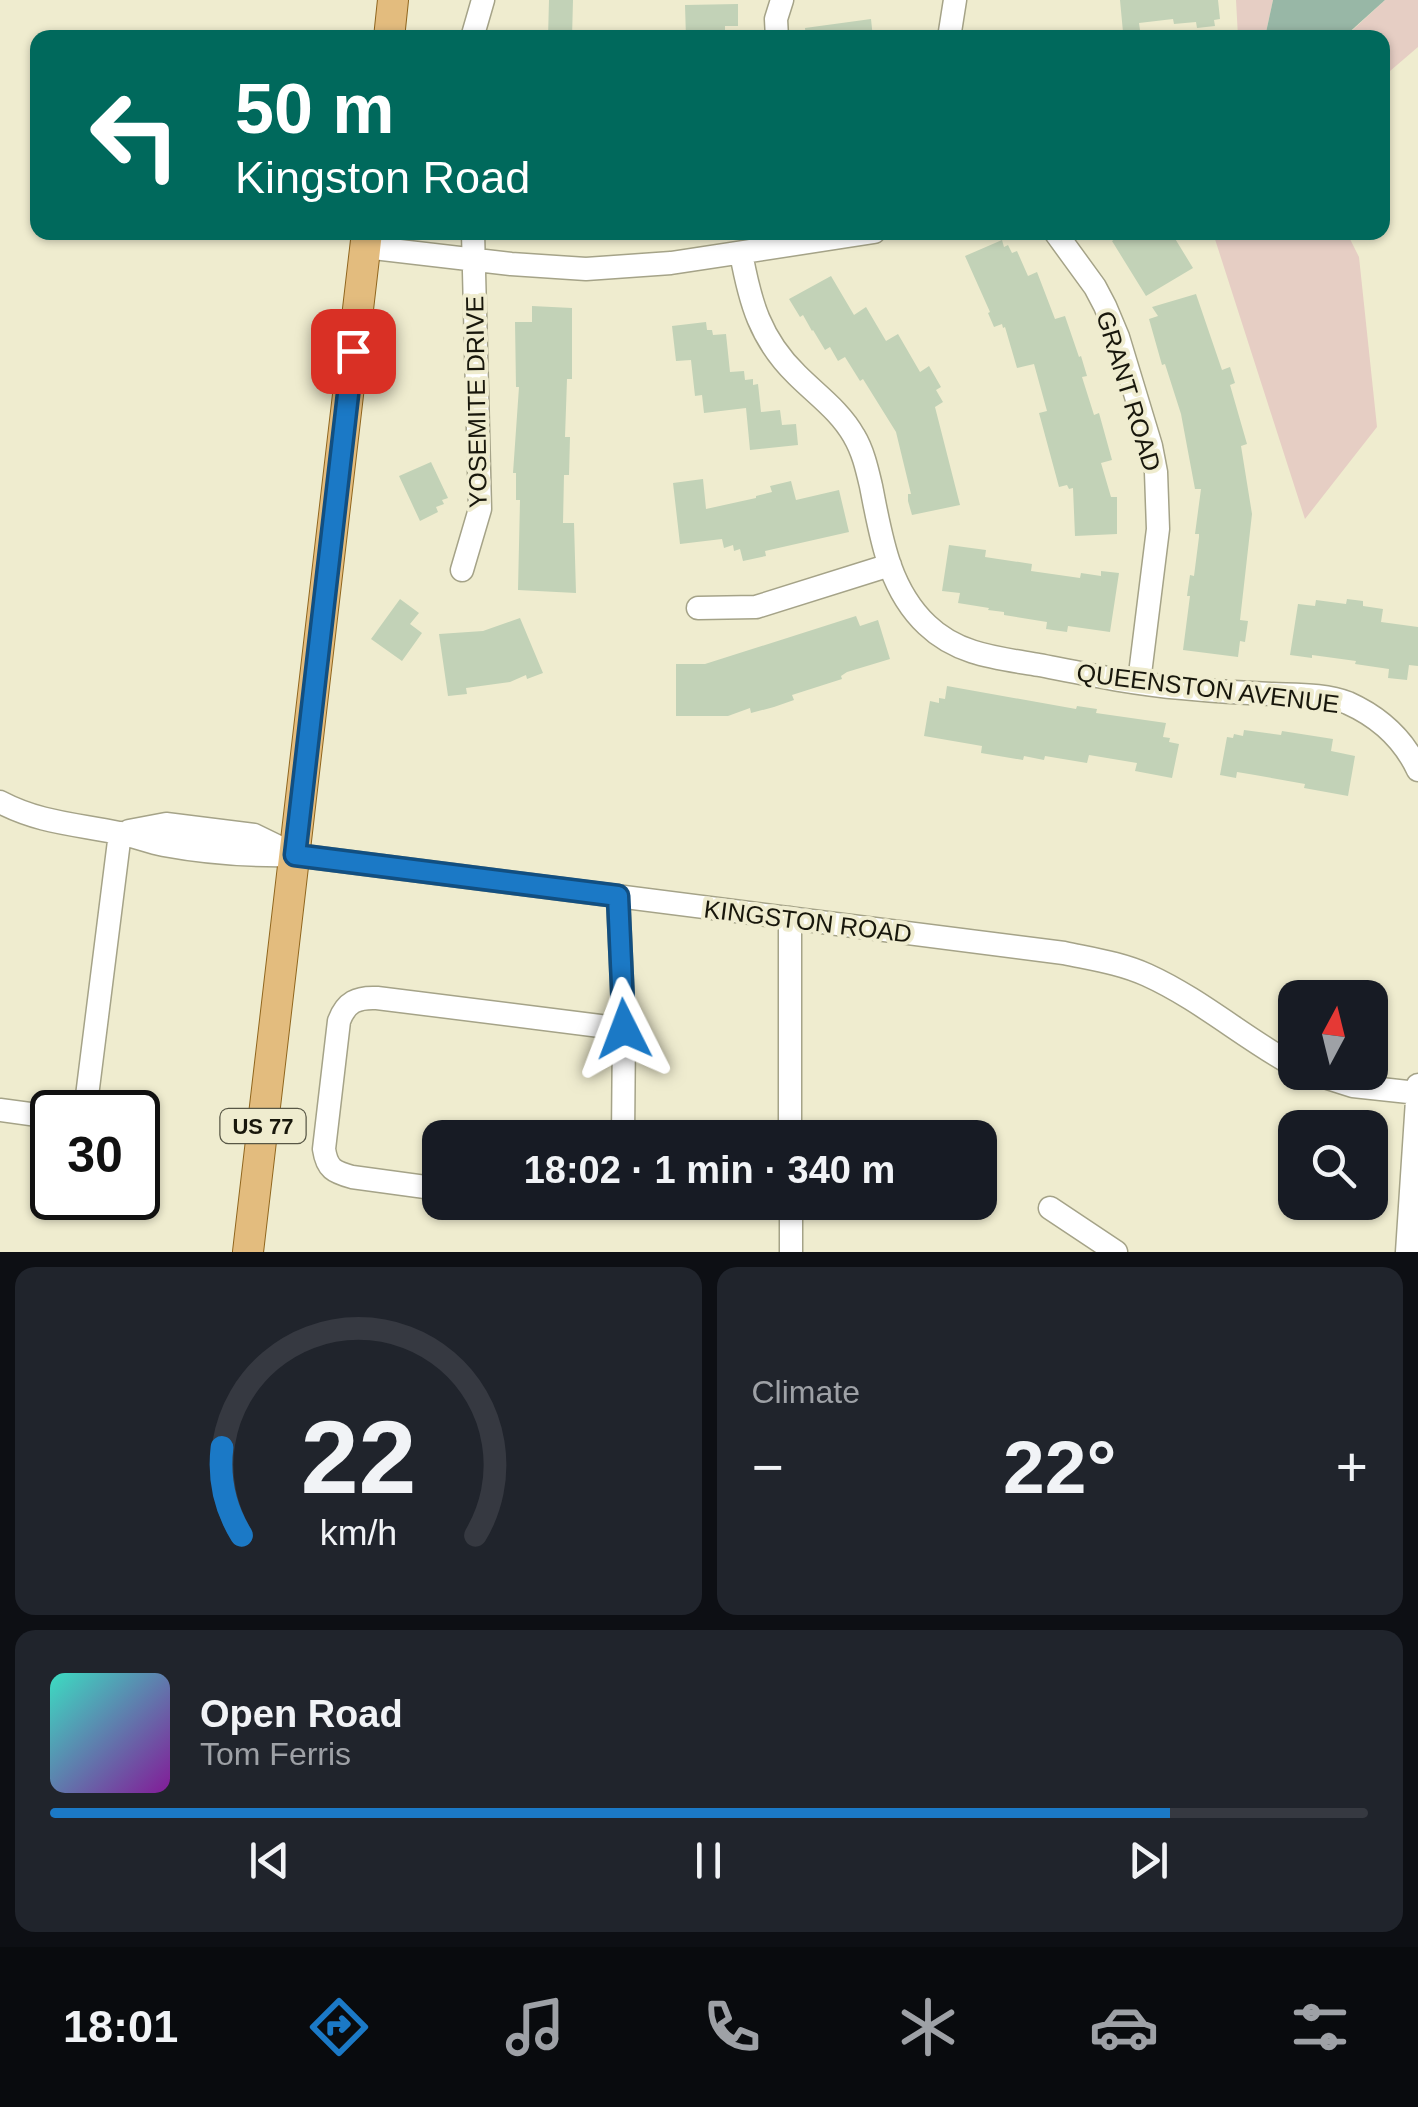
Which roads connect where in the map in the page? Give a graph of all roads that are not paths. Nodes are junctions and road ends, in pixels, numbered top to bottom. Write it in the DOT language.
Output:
graph roads {
  1 [pos="393,0"];
  2 [pos="483,0"];
  3 [pos="782,0"];
  4 [pos="955,0"];
  5 [pos="390,30"];
  6 [pos="474,30"];
  7 [pos="777,30"];
  8 [pos="950,30"];
  9 [pos="366,240"];
  10 [pos="473,240"];
  11 [pos="815,240"];
  12 [pos="1061,240"];
  13 [pos="741,253"];
  14 [pos="474,260"];
  15 [pos="890,566"];
  16 [pos="462,570"];
  17 [pos="698,608"];
  18 [pos="1139,682"];
  19 [pos="1418,770"];
  20 [pos="0,802"];
  21 [pos="120,833"];
  22 [pos="295,855"];
  23 [pos="618,896"];
  24 [pos="790,918"];
  25 [pos="624,1029"];
  26 [pos="1278,1057"];
  27 [pos="1418,1085"];
  28 [pos="87,1090"];
  29 [pos="1388,1090"];
  30 [pos="1418,1093"];
  31 [pos="0,1110"];
  32 [pos="30,1113"];
  33 [pos="623,1120"];
  34 [pos="790,1120"];
  35 [pos="422,1187"];
  36 [pos="1050,1208"];
  37 [pos="791,1220"];
  38 [pos="248,1252"];
  39 [pos="791,1252"];
  40 [pos="1116,1252"];
  41 [pos="1407,1252"];
  1 -- 5 [label="main road"];
  2 -- 6 [label="street"];
  3 -- 7 [label="street"];
  4 -- 8 [label="street"];
  9 -- 14 [label="street"];
  9 -- 22 [label="main road, US 77"];
  10 -- 14 [label="street, YOSEMITE DRIVE"];
  11 -- 13 [label="street"];
  12 -- 18 [label="street, GRANT ROAD"];
  13 -- 14 [label="street"];
  13 -- 15 [label="street, QUEENSTON AVENUE"];
  14 -- 16 [label="street, YOSEMITE DRIVE"];
  15 -- 17 [label="street"];
  15 -- 18 [label="street, QUEENSTON AVENUE"];
  18 -- 19 [label="street, QUEENSTON AVENUE"];
  20 -- 21 [label="street, KINGSTON ROAD"];
  21 -- 22 [label="street, KINGSTON ROAD"];
  21 -- 28 [label="street"];
  22 -- 23 [label="street, KINGSTON ROAD"];
  22 -- 38 [label="main road, US 77"];
  23 -- 24 [label="street, KINGSTON ROAD"];
  23 -- 25 [label="street"];
  24 -- 26 [label="street, KINGSTON ROAD"];
  24 -- 34 [label="street"];
  25 -- 33 [label="street"];
  25 -- 35 [label="street"];
  27 -- 30 [label="street"];
  29 -- 30 [label="street"];
  30 -- 41 [label="street"];
  31 -- 32 [label="street"];
  36 -- 40 [label="street"];
  37 -- 39 [label="street"];
}
